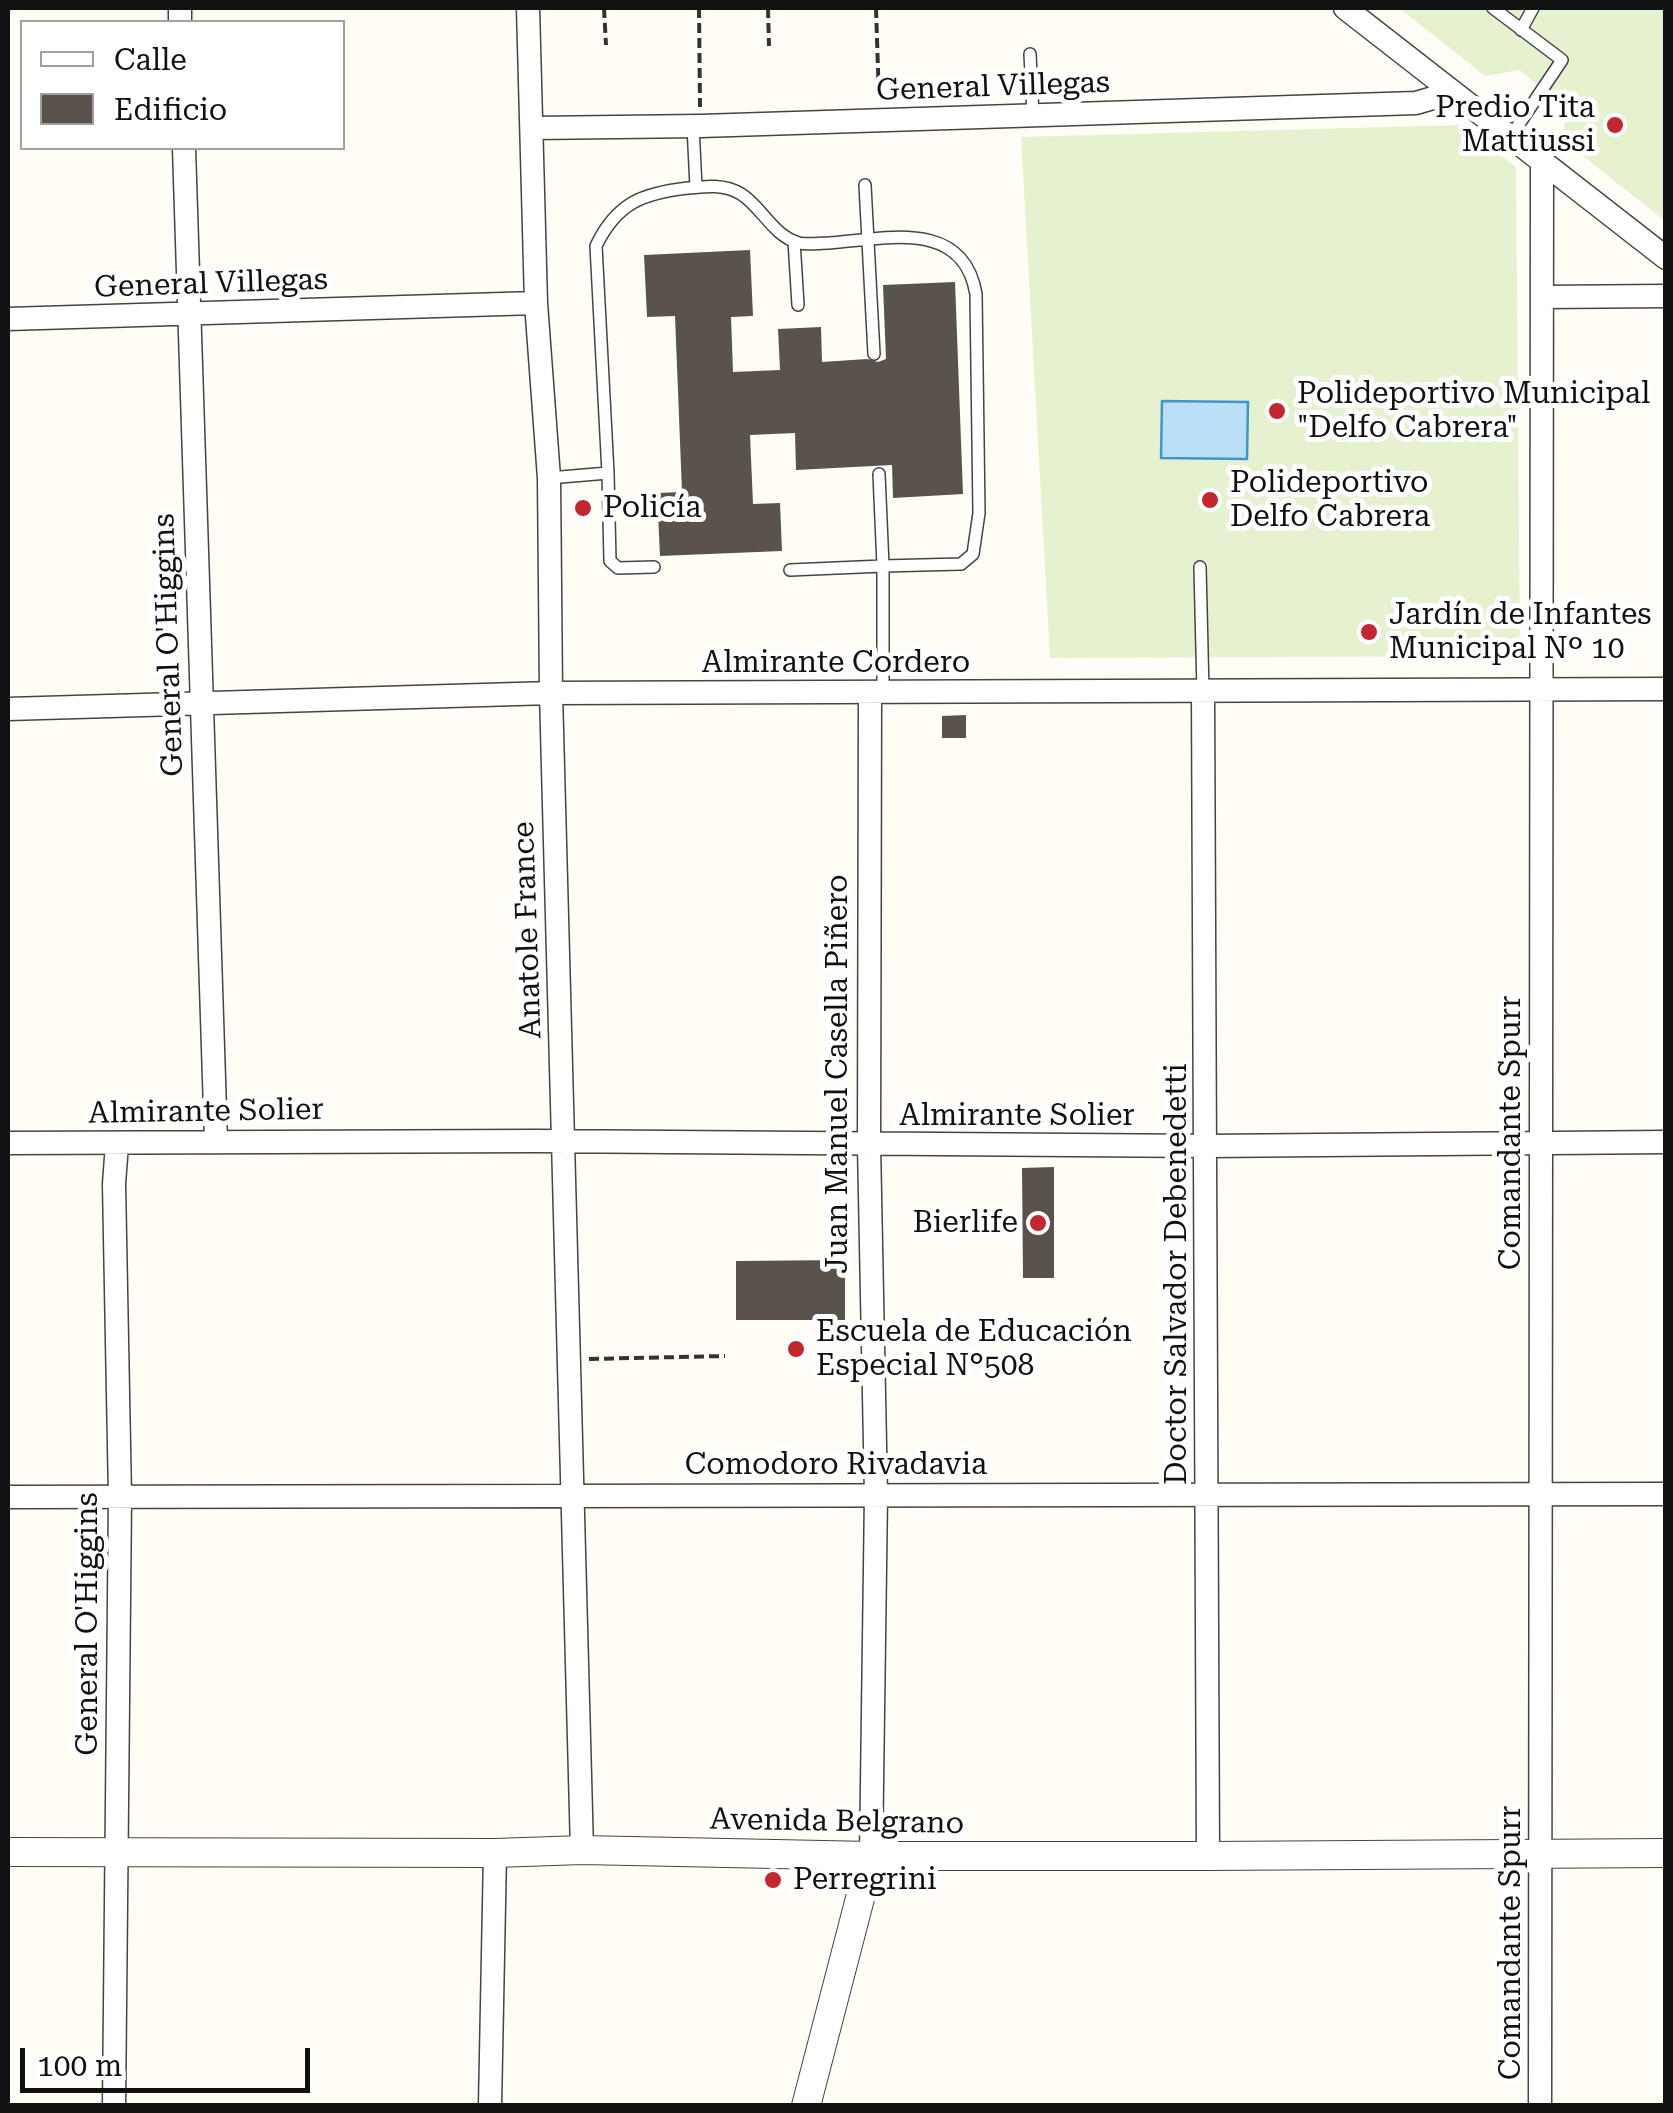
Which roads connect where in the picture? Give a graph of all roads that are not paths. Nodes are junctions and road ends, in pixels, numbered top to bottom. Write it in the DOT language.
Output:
graph roads {
  1 [pos="528,8"];
  2 [pos="1346,8"];
  3 [pos="1493,8"];
  4 [pos="1533,8"];
  5 [pos="1521,30"];
  6 [pos="1030,54"];
  7 [pos="1453,92"];
  8 [pos="1032,115"];
  9 [pos="697,126"];
  10 [pos="533,128"];
  11 [pos="1511,136"];
  12 [pos="184,150"];
  13 [pos="1542,160"];
  14 [pos="865,186"];
  15 [pos="696,187"];
  16 [pos="868,240"];
  17 [pos="794,242"];
  18 [pos="1666,258"];
  19 [pos="1666,296"];
  20 [pos="1542,297"];
  21 [pos="536,304"];
  22 [pos="798,305"];
  23 [pos="190,315"];
  24 [pos="8,319"];
  25 [pos="874,354"];
  26 [pos="608,473"];
  27 [pos="879,474"];
  28 [pos="549,478"];
  29 [pos="654,566"];
  30 [pos="883,566"];
  31 [pos="1200,568"];
  32 [pos="790,570"];
  33 [pos="1540,689"];
  34 [pos="1666,690"];
  35 [pos="1203,692"];
  36 [pos="876,693"];
  37 [pos="552,694"];
  38 [pos="200,705"];
  39 [pos="8,710"];
  40 [pos="216,1141"];
  41 [pos="564,1141"];
  42 [pos="1666,1142"];
  43 [pos="1542,1143"];
  44 [pos="8,1144"];
  45 [pos="117,1144"];
  46 [pos="869,1145"];
  47 [pos="1207,1146"];
  48 [pos="876,1494"];
  49 [pos="1540,1494"];
  50 [pos="1666,1494"];
  51 [pos="1208,1495"];
  52 [pos="572,1496"];
  53 [pos="8,1497"];
  54 [pos="120,1498"];
  55 [pos="582,1850"];
  56 [pos="8,1852"];
  57 [pos="495,1853"];
  58 [pos="1666,1853"];
  59 [pos="116,1854"];
  60 [pos="1541,1854"];
  61 [pos="870,1856"];
  62 [pos="1208,1856"];
  63 [pos="114,2106"];
  64 [pos="490,2106"];
  65 [pos="806,2106"];
  66 [pos="1540,2106"];
  1 -- 10 [label="street, Anatole France"];
  2 -- 7 [label="street"];
  3 -- 5 [label="lane"];
  4 -- 5 [label="lane"];
  5 -- 11 [label="lane"];
  6 -- 8 [label="lane"];
  7 -- 8 [label="street, General Villegas"];
  7 -- 11 [label="street"];
  8 -- 9 [label="street, General Villegas"];
  9 -- 10 [label="street, General Villegas"];
  9 -- 15 [label="lane"];
  10 -- 21 [label="street, Anatole France"];
  11 -- 13 [label="street"];
  12 -- 23 [label="street, General O'Higgins"];
  13 -- 18 [label="street"];
  13 -- 20 [label="street, Comandante Spurr"];
  14 -- 16 [label="lane"];
  15 -- 17 [label="lane"];
  15 -- 26 [label="lane"];
  16 -- 17 [label="lane"];
  16 -- 25 [label="lane"];
  16 -- 30 [label="lane"];
  17 -- 22 [label="lane"];
  19 -- 20 [label="street"];
  20 -- 33 [label="street, Comandante Spurr"];
  21 -- 23 [label="street, General Villegas"];
  21 -- 28 [label="street, Anatole France"];
  23 -- 24 [label="street, General Villegas"];
  23 -- 38 [label="street, General O'Higgins"];
  26 -- 28 [label="lane"];
  26 -- 29 [label="lane"];
  27 -- 30 [label="lane"];
  28 -- 37 [label="street, Anatole France"];
  30 -- 32 [label="lane"];
  30 -- 36 [label="lane"];
  31 -- 35 [label="lane"];
  33 -- 34 [label="street, Almirante Cordero"];
  33 -- 35 [label="street, Almirante Cordero"];
  33 -- 43 [label="street, Comandante Spurr"];
  35 -- 36 [label="street, Almirante Cordero"];
  35 -- 47 [label="street, Doctor Salvador Debenedetti"];
  36 -- 37 [label="street, Almirante Cordero"];
  36 -- 46 [label="street, Juan Manuel Casella Piñero"];
  37 -- 38 [label="street, Almirante Cordero"];
  37 -- 41 [label="street, Anatole France"];
  38 -- 39 [label="street, Almirante Cordero"];
  38 -- 40 [label="street, General O'Higgins"];
  40 -- 41 [label="street, Almirante Solier"];
  40 -- 45 [label="street, Almirante Solier"];
  41 -- 46 [label="street, Almirante Solier"];
  41 -- 52 [label="street, Anatole France"];
  42 -- 43 [label="street, Almirante Solier"];
  43 -- 47 [label="street, Almirante Solier"];
  43 -- 49 [label="street, Comandante Spurr"];
  44 -- 45 [label="street, Almirante Solier"];
  45 -- 54 [label="street, General O'Higgins"];
  46 -- 47 [label="street, Almirante Solier"];
  46 -- 48 [label="street, Juan Manuel Casella Piñero"];
  47 -- 51 [label="street, Doctor Salvador Debenedetti"];
  48 -- 51 [label="street, Comodoro Rivadavia"];
  48 -- 52 [label="street, Comodoro Rivadavia"];
  48 -- 61 [label="street, Juan Manuel Casella Piñero"];
  49 -- 50 [label="street, Comodoro Rivadavia"];
  49 -- 51 [label="street, Comodoro Rivadavia"];
  49 -- 60 [label="street, Comandante Spurr"];
  51 -- 62 [label="street, Doctor Salvador Debenedetti"];
  52 -- 54 [label="street, Comodoro Rivadavia"];
  52 -- 55 [label="street, Anatole France"];
  53 -- 54 [label="street, Comodoro Rivadavia"];
  54 -- 59 [label="street, General O'Higgins"];
  55 -- 57 [label="street, Avenida Belgrano"];
  55 -- 61 [label="street, Avenida Belgrano"];
  56 -- 59 [label="street, Avenida Belgrano"];
  57 -- 59 [label="street, Avenida Belgrano"];
  57 -- 64 [label="street"];
  58 -- 60 [label="street, Avenida Belgrano"];
  59 -- 63 [label="street, General O'Higgins"];
  60 -- 62 [label="street, Avenida Belgrano"];
  60 -- 66 [label="street, Comandante Spurr"];
  61 -- 62 [label="street, Avenida Belgrano"];
  61 -- 65 [label="street, Juan Manuel Casella Piñero"];
}
